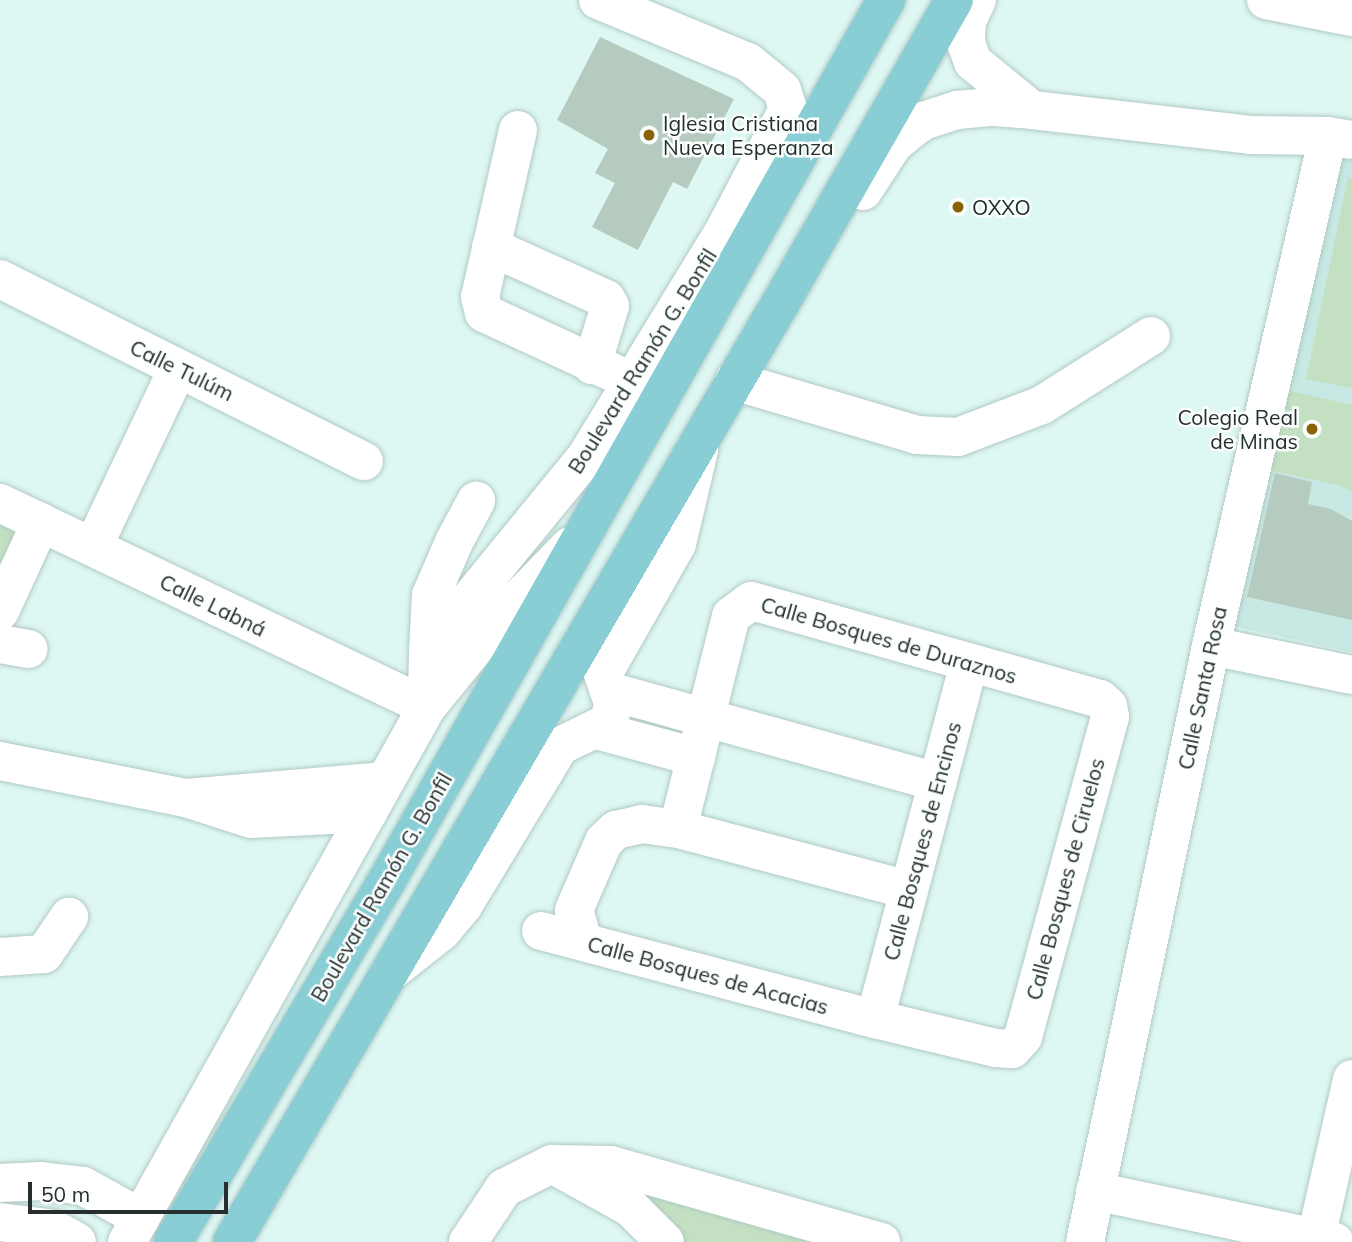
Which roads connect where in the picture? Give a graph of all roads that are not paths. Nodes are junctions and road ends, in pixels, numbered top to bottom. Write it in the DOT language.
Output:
graph roads {
  1 [pos="598,0"];
  2 [pos="886,0"];
  3 [pos="954,0"];
  4 [pos="977,0"];
  5 [pos="1266,0"];
  6 [pos="1352,17"];
  7 [pos="788,109"];
  8 [pos="1032,110"];
  9 [pos="518,130"];
  10 [pos="1254,135"];
  11 [pos="1340,138"];
  12 [pos="1318,180"];
  13 [pos="774,194"];
  14 [pos="491,247"];
  15 [pos="0,279"];
  16 [pos="788,290"];
  17 [pos="1151,336"];
  18 [pos="592,365"];
  19 [pos="178,368"];
  20 [pos="734,381"];
  21 [pos="633,382"];
  22 [pos="702,438"];
  23 [pos="364,461"];
  24 [pos="476,501"];
  25 [pos="0,503"];
  26 [pos="41,522"];
  27 [pos="586,530"];
  28 [pos="93,547"];
  29 [pos="0,611"];
  30 [pos="1211,646"];
  31 [pos="428,650"];
  32 [pos="969,663"];
  33 [pos="1352,676"];
  34 [pos="624,695"];
  35 [pos="1108,706"];
  36 [pos="427,708"];
  37 [pos="705,719"];
  38 [pos="608,733"];
  39 [pos="696,757"];
  40 [pos="0,761"];
  41 [pos="938,782"];
  42 [pos="377,797"];
  43 [pos="678,829"];
  44 [pos="909,890"];
  45 [pos="69,917"];
  46 [pos="541,931"];
  47 [pos="583,941"];
  48 [pos="1,959"];
  49 [pos="384,978"];
  50 [pos="875,1019"];
  51 [pos="1012,1049"];
  52 [pos="1352,1079"];
  53 [pos="552,1164"];
  54 [pos="4,1182"];
  55 [pos="1095,1191"];
  56 [pos="4,1222"];
  57 [pos="134,1230"];
  58 [pos="1325,1240"];
  59 [pos="78,1242"];
  60 [pos="173,1242"];
  61 [pos="232,1242"];
  62 [pos="468,1242"];
  63 [pos="665,1242"];
  64 [pos="881,1242"];
  65 [pos="1086,1242"];
  1 -- 7 [label="street"];
  2 -- 13 [label="main road, Boulevard Ramón G. Bonfil"];
  3 -- 16 [label="main road"];
  4 -- 8 [label="street"];
  5 -- 6 [label="street"];
  7 -- 13 [label="street"];
  7 -- 21 [label="street, Boulevard Ramón G. Bonfil"];
  8 -- 10 [label="street"];
  8 -- 16 [label="street"];
  9 -- 14 [label="street"];
  10 -- 11 [label="street"];
  10 -- 12 [label="street"];
  11 -- 12 [label="street, Calle Santa Rosa"];
  12 -- 30 [label="street, Calle Santa Rosa"];
  13 -- 27 [label="main road, Boulevard Ramón G. Bonfil"];
  14 -- 18 [label="street"];
  14 -- 18 [label="street"];
  15 -- 19 [label="street, Calle Tulúm"];
  16 -- 20 [label="main road"];
  17 -- 20 [label="street"];
  18 -- 21 [label="street"];
  19 -- 23 [label="street, Calle Tulúm"];
  19 -- 28 [label="street"];
  20 -- 22 [label="main road"];
  21 -- 31 [label="street, Boulevard Ramón G. Bonfil"];
  22 -- 34 [label="street"];
  22 -- 49 [label="main road"];
  24 -- 31 [label="street"];
  25 -- 26 [label="street, Calle Labná"];
  26 -- 28 [label="street, Calle Labná"];
  26 -- 29 [label="street"];
  27 -- 36 [label="street, Boulevard Ramón G. Bonfil"];
  27 -- 60 [label="main road, Boulevard Ramón G. Bonfil"];
  28 -- 36 [label="street, Calle Labná"];
  30 -- 33 [label="street"];
  30 -- 55 [label="street, Calle Santa Rosa"];
  31 -- 36 [label="street, Boulevard Ramón G. Bonfil"];
  32 -- 35 [label="street, Calle Bosques de Duraznos"];
  32 -- 37 [label="street, Calle Bosques de Duraznos"];
  32 -- 41 [label="street, Calle Bosques de Encinos"];
  34 -- 37 [label="street"];
  34 -- 38 [label="street"];
  35 -- 51 [label="street, Calle Bosques de Ciruelos"];
  36 -- 42 [label="street, Boulevard Ramón G. Bonfil"];
  37 -- 39 [label="street, Calle Bosques de Duraznos"];
  37 -- 41 [label="street"];
  38 -- 39 [label="street"];
  38 -- 49 [label="street"];
  39 -- 43 [label="street"];
  40 -- 42 [label="street"];
  41 -- 44 [label="street, Calle Bosques de Encinos"];
  42 -- 57 [label="street, Boulevard Ramón G. Bonfil"];
  43 -- 44 [label="street"];
  43 -- 47 [label="street"];
  44 -- 50 [label="street, Calle Bosques de Encinos"];
  45 -- 48 [label="street"];
  46 -- 47 [label="street, Calle Bosques de Acacias"];
  47 -- 50 [label="street, Calle Bosques de Acacias"];
  49 -- 61 [label="main road"];
  50 -- 51 [label="street, Calle Bosques de Acacias"];
  52 -- 58 [label="street"];
  53 -- 62 [label="street"];
  53 -- 63 [label="street"];
  53 -- 64 [label="street"];
  54 -- 56 [label="street"];
  54 -- 57 [label="street"];
  55 -- 58 [label="street"];
  55 -- 65 [label="street, Calle Santa Rosa"];
  56 -- 59 [label="street"];
}
